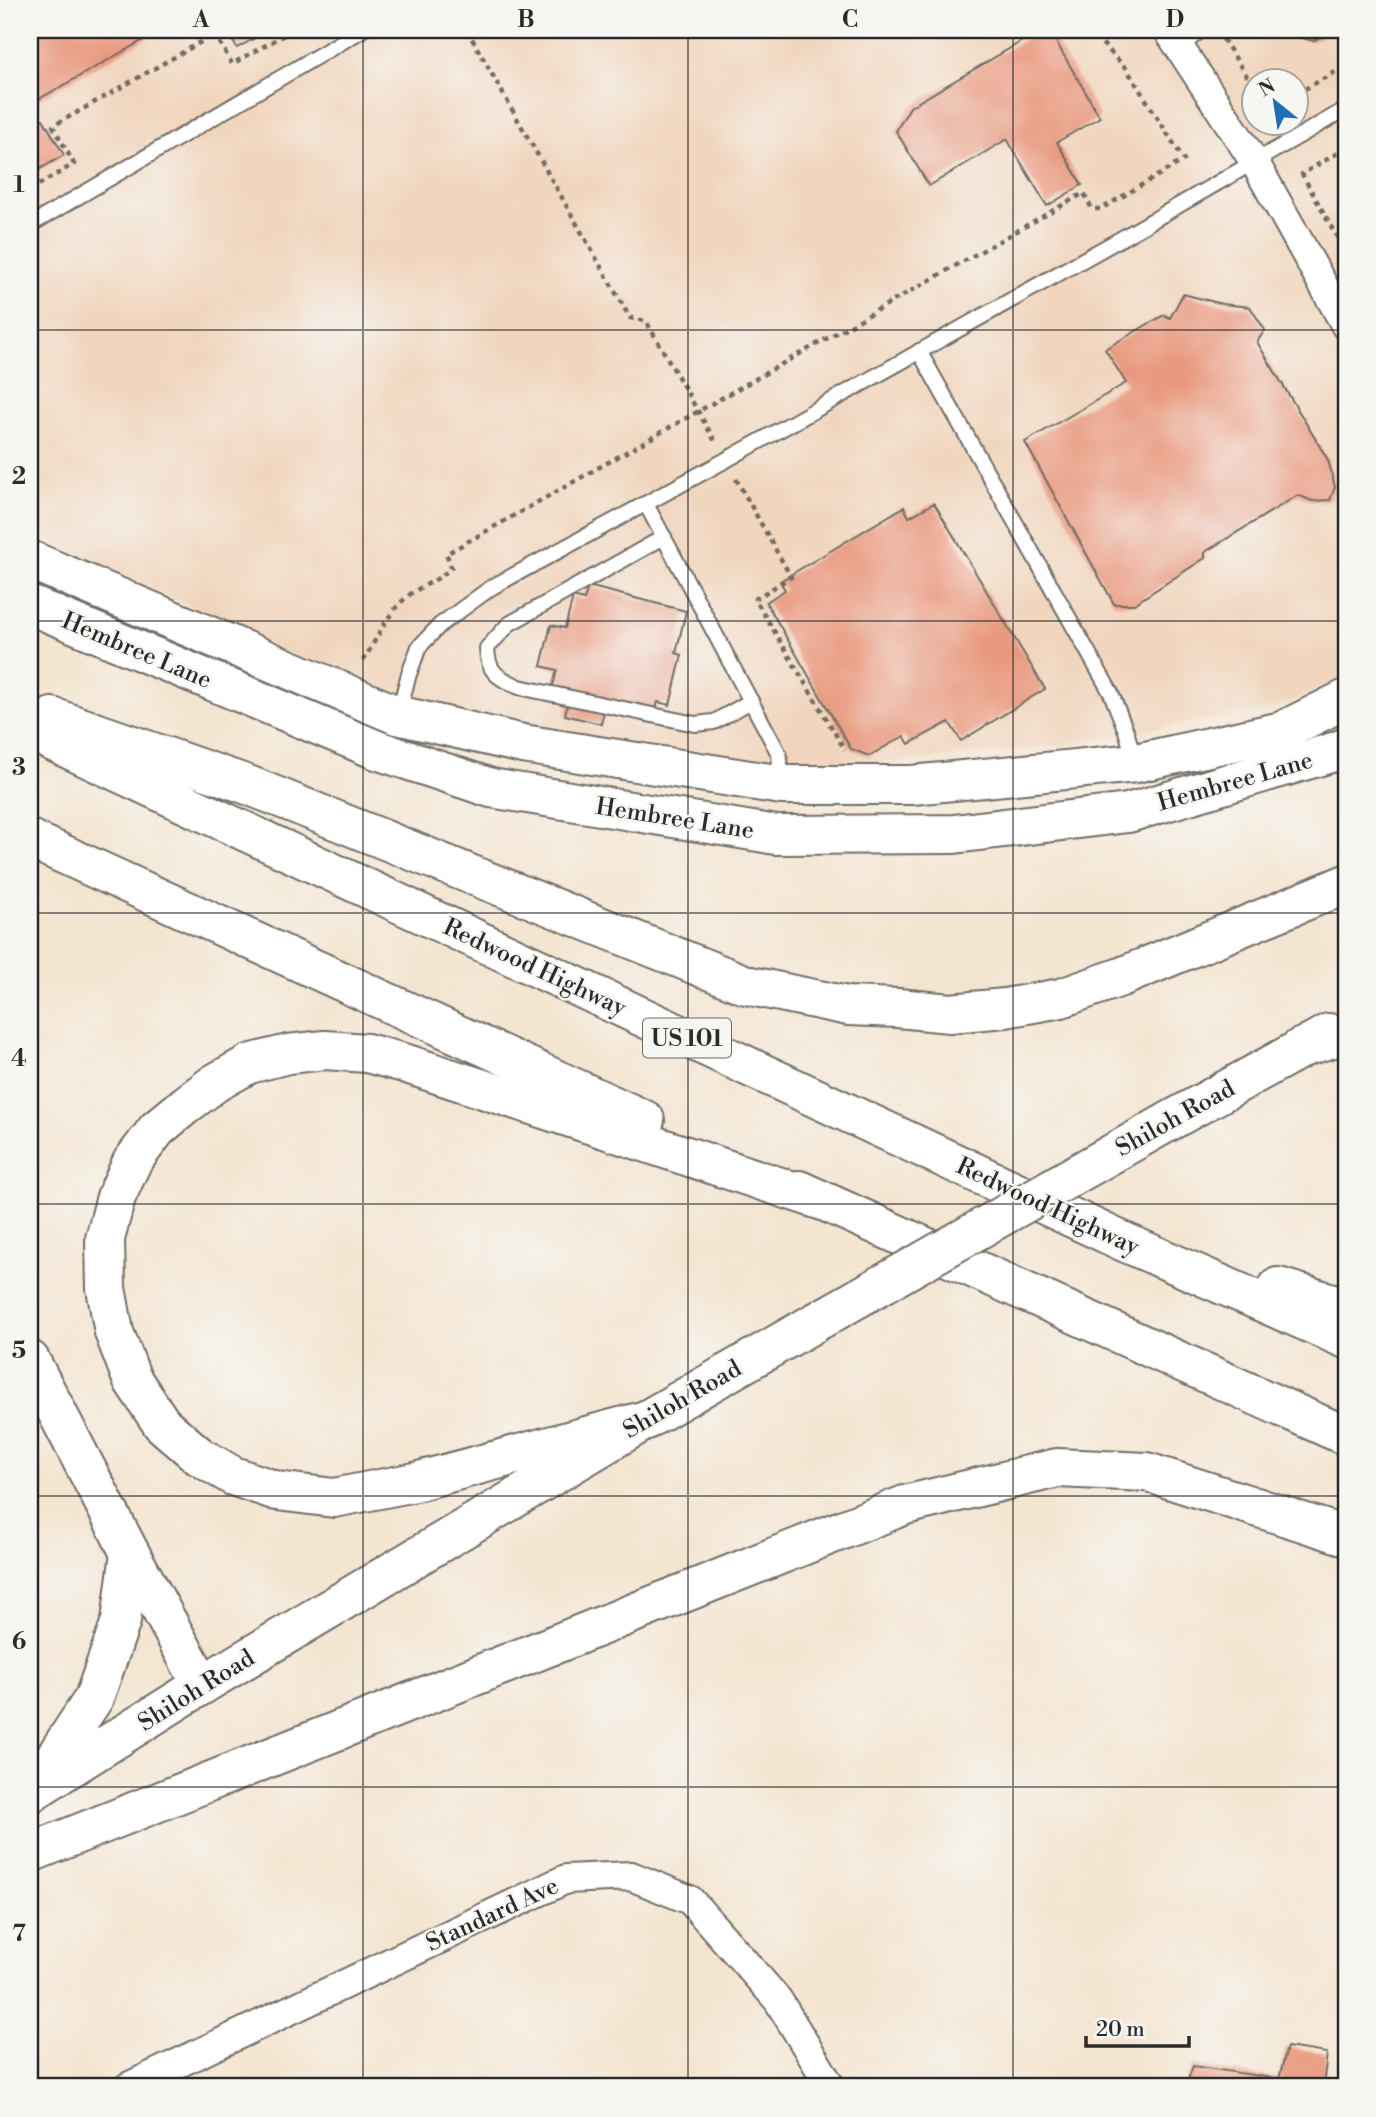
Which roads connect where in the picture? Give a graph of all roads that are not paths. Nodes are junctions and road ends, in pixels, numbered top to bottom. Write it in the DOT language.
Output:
graph roads {
  1 [pos="362,30"];
  2 [pos="1183,36"];
  3 [pos="1346,109"];
  4 [pos="1254,161"];
  5 [pos="30,225"];
  6 [pos="1346,326"];
  7 [pos="919,351"];
  8 [pos="646,504"];
  9 [pos="664,537"];
  10 [pos="30,560"];
  11 [pos="30,606"];
  12 [pos="1346,699"];
  13 [pos="751,701"];
  14 [pos="30,710"];
  15 [pos="397,715"];
  16 [pos="30,731"];
  17 [pos="1346,747"];
  18 [pos="1136,763"];
  19 [pos="782,785"];
  20 [pos="30,839"];
  21 [pos="1346,884"];
  22 [pos="1346,1023"];
  23 [pos="1346,1034"];
  24 [pos="1300,1048"];
  25 [pos="820,1200"];
  26 [pos="1122,1241"];
  27 [pos="1346,1307"];
  28 [pos="1346,1339"];
  29 [pos="30,1360"];
  30 [pos="646,1420"];
  31 [pos="1346,1436"];
  32 [pos="1346,1536"];
  33 [pos="130,1553"];
  34 [pos="202,1685"];
  35 [pos="31,1792"];
  36 [pos="30,1853"];
  37 [pos="128,2087"];
  38 [pos="831,2087"];
  1 -- 5 [label="lane"];
  2 -- 4 [label="street"];
  3 -- 4 [label="lane"];
  4 -- 6 [label="street"];
  4 -- 7 [label="lane"];
  7 -- 8 [label="lane"];
  7 -- 18 [label="lane"];
  8 -- 9 [label="lane"];
  8 -- 15 [label="lane"];
  9 -- 13 [label="lane"];
  9 -- 13 [label="lane"];
  10 -- 15 [label="main road, Hembree Lane"];
  11 -- 17 [label="main road, Hembree Lane"];
  12 -- 18 [label="main road, Hembree Lane"];
  13 -- 19 [label="lane"];
  14 -- 21 [label="main road"];
  15 -- 19 [label="main road, Hembree Lane"];
  16 -- 26 [label="main road, Redwood Highway / US 101"];
  18 -- 19 [label="main road, Hembree Lane"];
  20 -- 25 [label="main road"];
  22 -- 24 [label="main road, Shiloh Road"];
  23 -- 24 [label="main road"];
  24 -- 30 [label="main road, Shiloh Road, bridge"];
  25 -- 30 [label="main road"];
  25 -- 31 [label="main road"];
  26 -- 27 [label="main road"];
  26 -- 28 [label="main road, Redwood Highway / US 101"];
  29 -- 33 [label="main road"];
  30 -- 34 [label="main road, Shiloh Road"];
  32 -- 36 [label="main road"];
  33 -- 34 [label="main road"];
  33 -- 35 [label="main road"];
  34 -- 35 [label="main road, Shiloh Road"];
  37 -- 38 [label="street, Standard Ave"];
}
